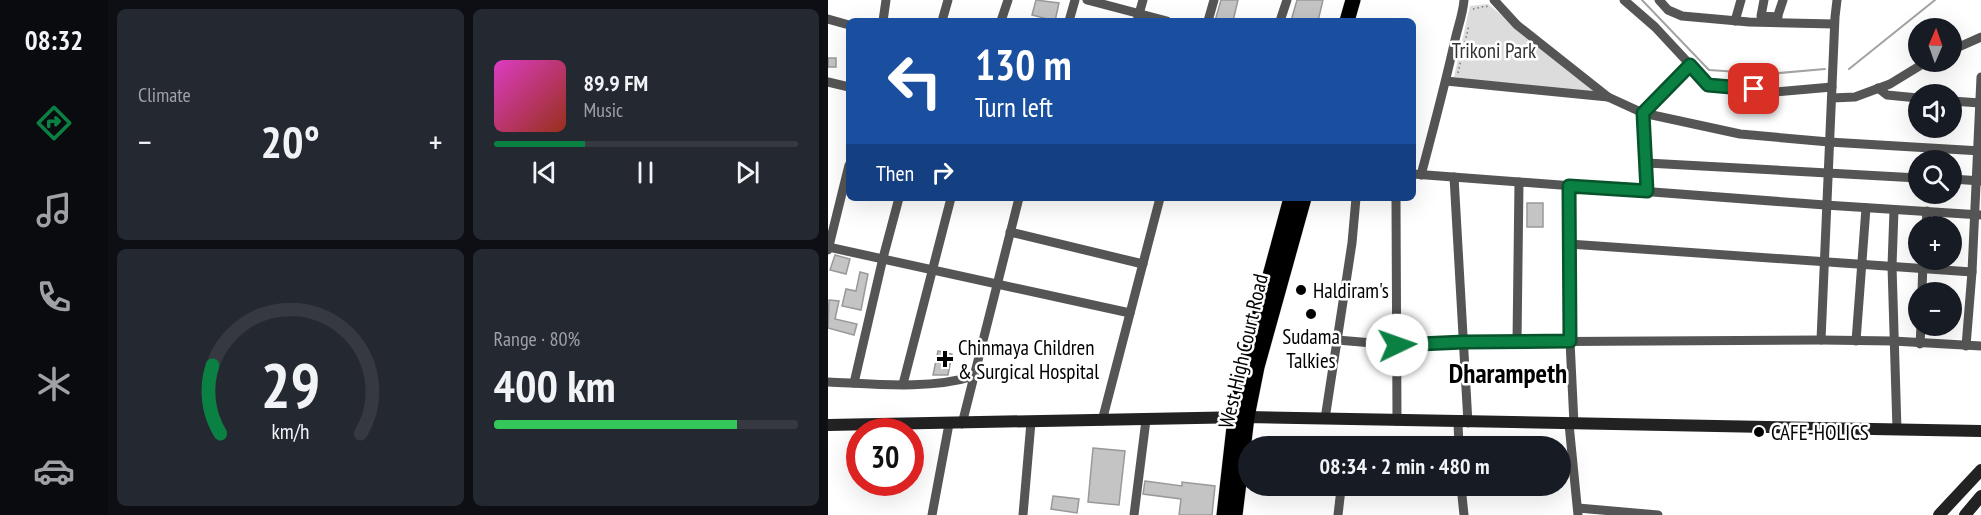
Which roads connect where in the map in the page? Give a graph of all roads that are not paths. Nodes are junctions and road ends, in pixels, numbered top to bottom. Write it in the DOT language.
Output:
graph roads {
  1 [pos="886,0"];
  2 [pos="948,0"];
  3 [pos="1008,0"];
  4 [pos="1076,0"];
  5 [pos="1087,0"];
  6 [pos="1143,0"];
  7 [pos="1214,0"];
  8 [pos="1287,0"];
  9 [pos="1344,0"];
  10 [pos="1353,0"];
  11 [pos="1464,0"];
  12 [pos="1494,0"];
  13 [pos="1624,0"];
  14 [pos="1659,0"];
  15 [pos="1741,0"];
  16 [pos="1764,0"];
  17 [pos="1783,0"];
  18 [pos="1837,0"];
  19 [pos="883,18"];
  20 [pos="943,18"];
  21 [pos="1002,18"];
  22 [pos="1070,18"];
  23 [pos="1138,18"];
  24 [pos="1209,18"];
  25 [pos="1281,18"];
  26 [pos="1339,18"];
  27 [pos="1348,18"];
  28 [pos="828,19"];
  29 [pos="1777,20"];
  30 [pos="1735,21"];
  31 [pos="846,24"];
  32 [pos="1834,24"];
  33 [pos="1981,37"];
  34 [pos="1962,46"];
  35 [pos="1690,65"];
  36 [pos="1910,72"];
  37 [pos="1981,77"];
  38 [pos="1446,81"];
  39 [pos="828,82"];
  40 [pos="846,86"];
  41 [pos="1832,87"];
  42 [pos="1878,88"];
  43 [pos="1608,97"];
  44 [pos="1908,97"];
  45 [pos="1832,98"];
  46 [pos="1962,102"];
  47 [pos="1980,103"];
  48 [pos="1643,113"];
  49 [pos="1830,142"];
  50 [pos="1979,151"];
  51 [pos="1647,163"];
  52 [pos="1827,172"];
  53 [pos="1417,175"];
  54 [pos="846,177"];
  55 [pos="1454,177"];
  56 [pos="1908,177"];
  57 [pos="1962,180"];
  58 [pos="1979,181"];
  59 [pos="1519,182"];
  60 [pos="1569,186"];
  61 [pos="1647,191"];
  62 [pos="898,201"];
  63 [pos="950,201"];
  64 [pos="1017,201"];
  65 [pos="1159,201"];
  66 [pos="1290,201"];
  67 [pos="1303,201"];
  68 [pos="1356,201"];
  69 [pos="1396,201"];
  70 [pos="1825,205"];
  71 [pos="1866,208"];
  72 [pos="1894,210"];
  73 [pos="1927,212"];
  74 [pos="1978,214"];
  75 [pos="1927,216"];
  76 [pos="1010,232"];
  77 [pos="1569,244"];
  78 [pos="828,248"];
  79 [pos="883,258"];
  80 [pos="1824,261"];
  81 [pos="1143,264"];
  82 [pos="1862,264"];
  83 [pos="1908,264"];
  84 [pos="1892,266"];
  85 [pos="933,269"];
  86 [pos="1961,270"];
  87 [pos="1972,272"];
  88 [pos="997,283"];
  89 [pos="1130,313"];
  90 [pos="1920,336"];
  91 [pos="1337,340"];
  92 [pos="1821,340"];
  93 [pos="1570,341"];
  94 [pos="1856,341"];
  95 [pos="1893,341"];
  96 [pos="1464,342"];
  97 [pos="1517,342"];
  98 [pos="1920,344"];
  99 [pos="1397,345"];
  100 [pos="1965,346"];
  101 [pos="1981,346"];
  102 [pos="974,376"];
  103 [pos="828,382"];
  104 [pos="854,383"];
  105 [pos="903,384"];
  106 [pos="1241,418"];
  107 [pos="1325,419"];
  108 [pos="1146,420"];
  109 [pos="1102,421"];
  110 [pos="1398,421"];
  111 [pos="1031,422"];
  112 [pos="1463,423"];
  113 [pos="956,424"];
  114 [pos="1571,424"];
  115 [pos="828,425"];
  116 [pos="1897,430"];
  117 [pos="1981,431"];
  118 [pos="1461,436"];
  119 [pos="1981,470"];
  120 [pos="1340,496"];
  121 [pos="1462,496"];
  122 [pos="1981,496"];
  123 [pos="1578,512"];
  124 [pos="932,515"];
  125 [pos="1023,515"];
  126 [pos="1134,515"];
  127 [pos="1224,515"];
  128 [pos="1235,515"];
  129 [pos="1338,515"];
  130 [pos="1464,515"];
  131 [pos="1658,515"];
  132 [pos="1939,515"];
  133 [pos="1965,515"];
  1 -- 19 [label="street"];
  2 -- 20 [label="street"];
  3 -- 21 [label="street"];
  4 -- 22 [label="street"];
  5 -- 23 [label="street"];
  6 -- 23 [label="street"];
  7 -- 24 [label="street"];
  8 -- 25 [label="street"];
  9 -- 26 [label="main road"];
  10 -- 27 [label="main road"];
  11 -- 38 [label="street"];
  12 -- 43 [label="street"];
  13 -- 35 [label="street"];
  14 -- 30 [label="street"];
  15 -- 30 [label="street"];
  16 -- 29 [label="street"];
  17 -- 29 [label="street"];
  18 -- 32 [label="street"];
  28 -- 31 [label="street"];
  29 -- 30 [label="street"];
  29 -- 32 [label="street"];
  32 -- 41 [label="street"];
  33 -- 34 [label="street"];
  35 -- 41 [label="street"];
  35 -- 48 [label="street"];
  36 -- 42 [label="street"];
  37 -- 47 [label="street"];
  38 -- 43 [label="street"];
  38 -- 53 [label="street"];
  39 -- 40 [label="street"];
  41 -- 45 [label="street"];
  42 -- 44 [label="street"];
  42 -- 45 [label="street"];
  43 -- 48 [label="street"];
  45 -- 49 [label="street"];
  46 -- 47 [label="street"];
  47 -- 50 [label="street"];
  48 -- 49 [label="street"];
  48 -- 51 [label="street"];
  49 -- 50 [label="street"];
  49 -- 52 [label="street"];
  50 -- 58 [label="street"];
  51 -- 52 [label="street"];
  51 -- 61 [label="street"];
  52 -- 56 [label="street"];
  52 -- 70 [label="street"];
  53 -- 55 [label="street"];
  54 -- 78 [label="street"];
  55 -- 59 [label="street"];
  55 -- 96 [label="street"];
  57 -- 58 [label="street"];
  58 -- 74 [label="street"];
  59 -- 60 [label="street"];
  59 -- 97 [label="street"];
  60 -- 61 [label="street"];
  60 -- 77 [label="street"];
  61 -- 70 [label="street"];
  62 -- 79 [label="street"];
  63 -- 85 [label="street"];
  64 -- 76 [label="street"];
  65 -- 81 [label="street"];
  66 -- 106 [label="main road, West High Court Road"];
  67 -- 106 [label="main road, West High Court Road"];
  68 -- 91 [label="street"];
  69 -- 99 [label="street"];
  70 -- 71 [label="street"];
  70 -- 80 [label="street"];
  71 -- 72 [label="street"];
  71 -- 82 [label="street"];
  72 -- 73 [label="street"];
  72 -- 84 [label="street"];
  73 -- 74 [label="street"];
  73 -- 75 [label="street"];
  74 -- 87 [label="street"];
  76 -- 81 [label="street"];
  76 -- 88 [label="street"];
  77 -- 80 [label="street"];
  77 -- 93 [label="street"];
  78 -- 79 [label="street"];
  79 -- 85 [label="street"];
  79 -- 104 [label="street"];
  80 -- 82 [label="street"];
  80 -- 92 [label="street"];
  81 -- 89 [label="street"];
  82 -- 84 [label="street"];
  82 -- 94 [label="street"];
  83 -- 84 [label="street"];
  84 -- 95 [label="street"];
  85 -- 88 [label="street"];
  85 -- 105 [label="street"];
  86 -- 87 [label="street"];
  87 -- 100 [label="street"];
  88 -- 89 [label="street"];
  88 -- 102 [label="street"];
  89 -- 109 [label="street"];
  90 -- 98 [label="street"];
  91 -- 99 [label="street"];
  91 -- 107 [label="street"];
  92 -- 93 [label="street"];
  92 -- 94 [label="street"];
  93 -- 97 [label="street"];
  93 -- 114 [label="street"];
  94 -- 95 [label="street"];
  95 -- 98 [label="street"];
  95 -- 116 [label="street"];
  96 -- 97 [label="street"];
  96 -- 99 [label="street"];
  96 -- 112 [label="street"];
  98 -- 100 [label="street"];
  99 -- 110 [label="street"];
  100 -- 101 [label="street"];
  102 -- 105 [label="street"];
  102 -- 113 [label="street"];
  103 -- 104 [label="street"];
  104 -- 105 [label="street"];
  106 -- 107 [label="street"];
  106 -- 108 [label="street"];
  106 -- 127 [label="main road, West High Court Road"];
  106 -- 128 [label="main road, West High Court Road"];
  107 -- 110 [label="street"];
  108 -- 109 [label="street"];
  108 -- 126 [label="street"];
  109 -- 111 [label="street"];
  110 -- 112 [label="street"];
  111 -- 113 [label="street"];
  111 -- 125 [label="street"];
  112 -- 114 [label="street"];
  112 -- 118 [label="street"];
  113 -- 115 [label="street"];
  113 -- 124 [label="street"];
  114 -- 116 [label="street"];
  114 -- 123 [label="street"];
  116 -- 117 [label="street"];
  119 -- 132 [label="street"];
  120 -- 129 [label="street"];
  121 -- 130 [label="street"];
  122 -- 133 [label="street"];
  123 -- 131 [label="street"];
}
